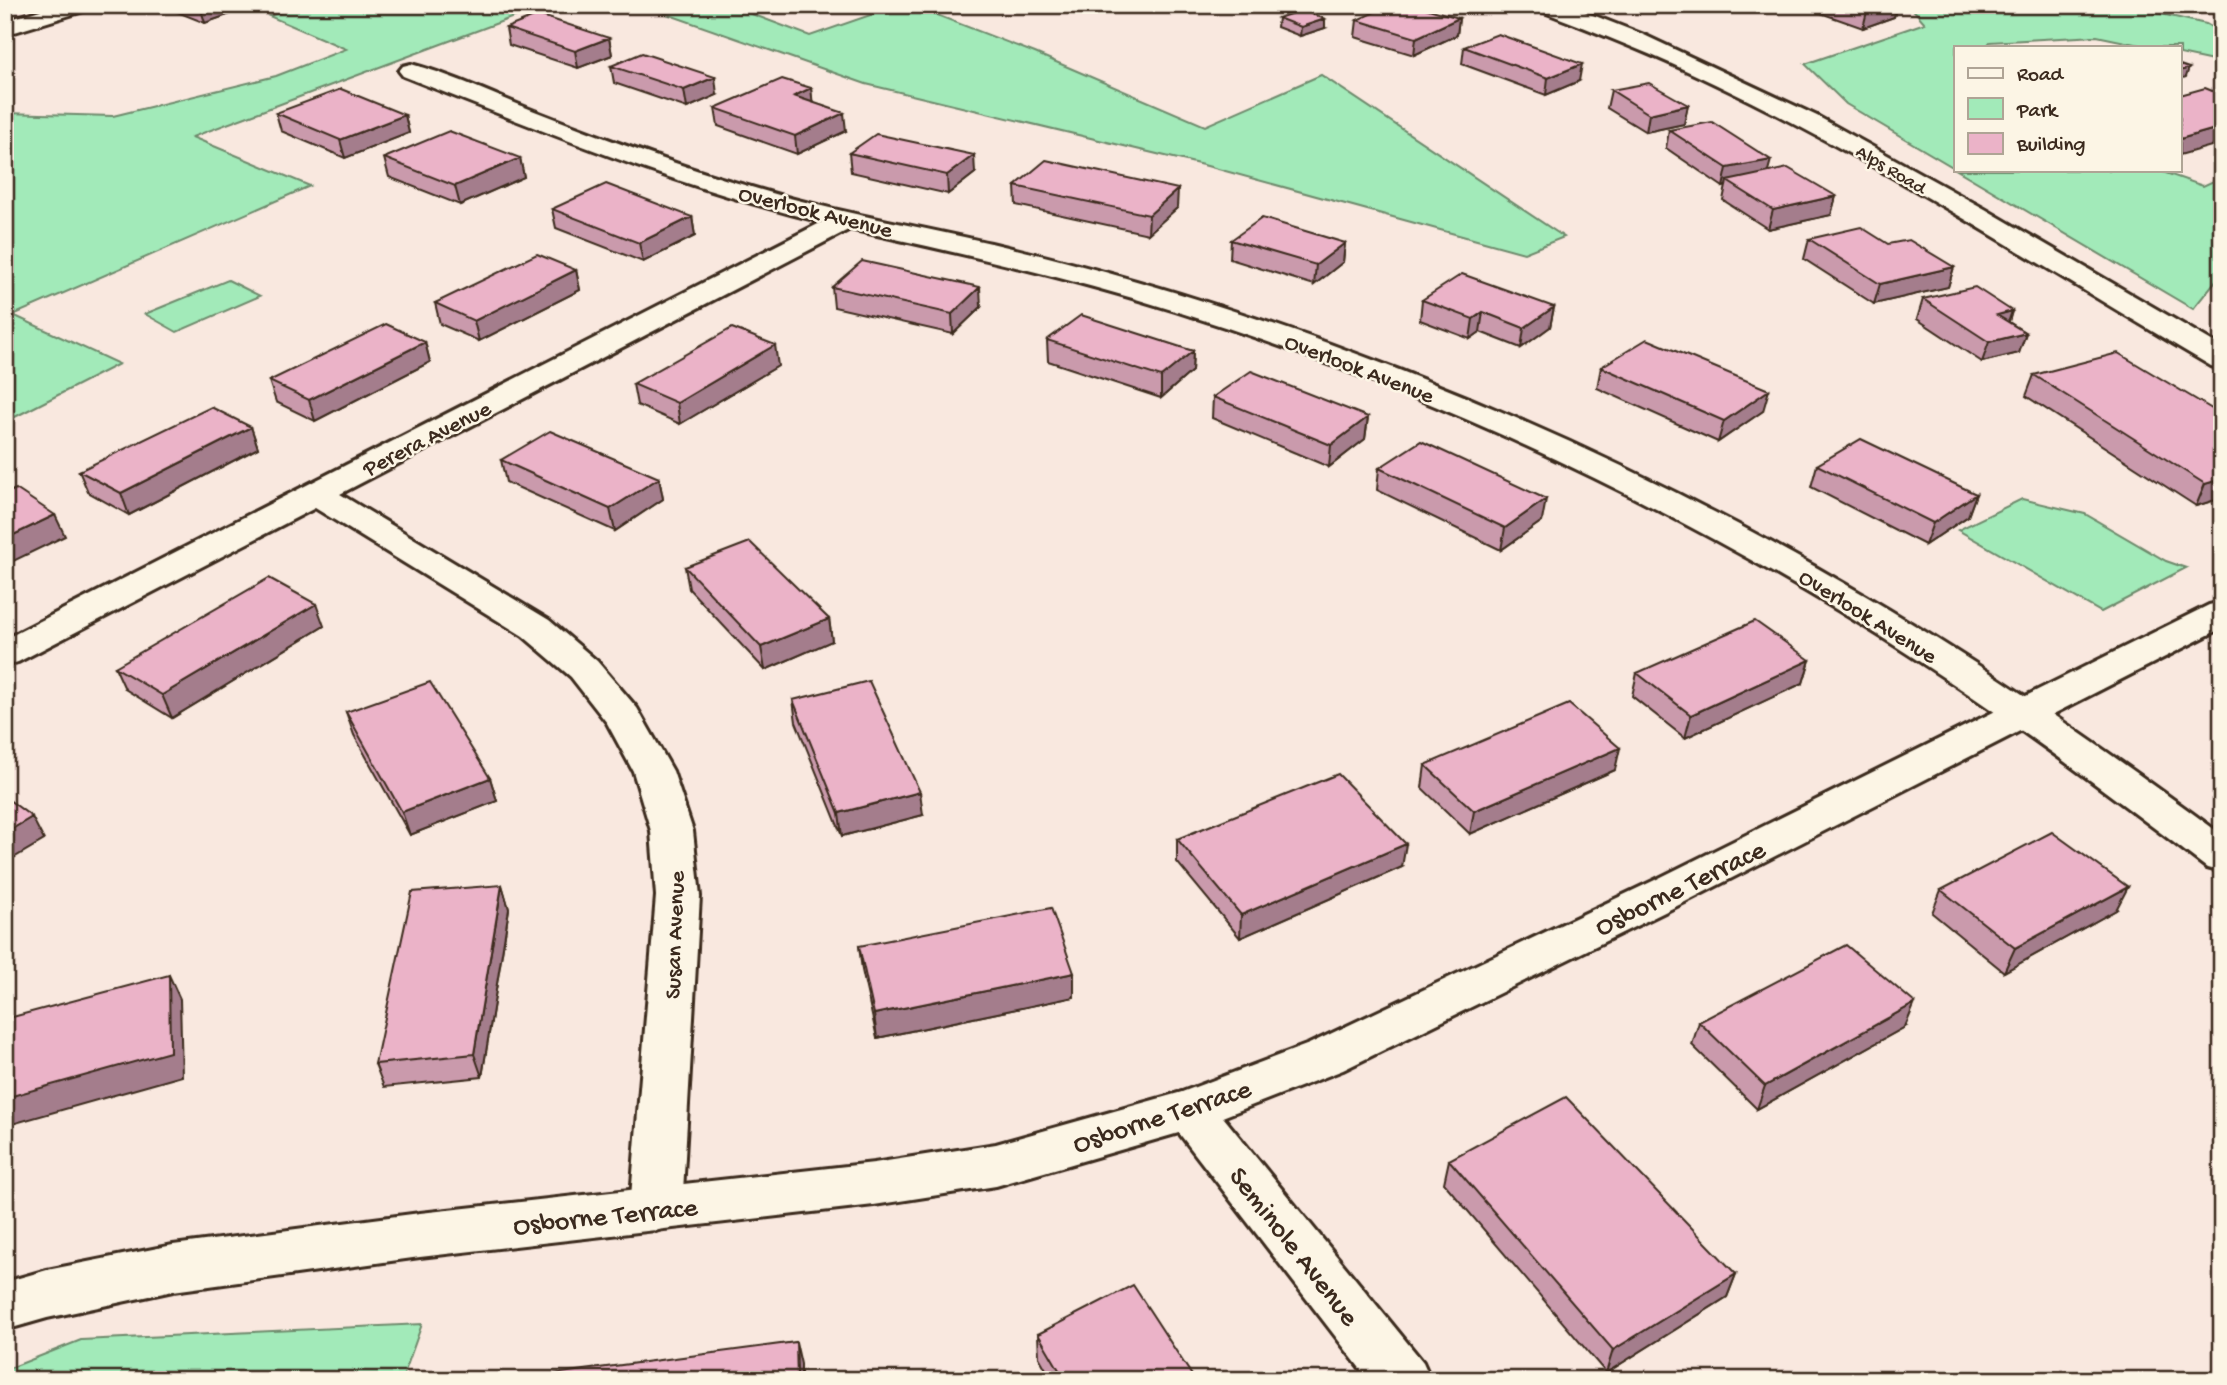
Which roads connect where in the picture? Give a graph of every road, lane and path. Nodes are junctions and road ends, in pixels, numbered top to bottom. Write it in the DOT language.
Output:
graph roads {
  1 [pos="79,5"];
  2 [pos="1547,5"];
  3 [pos="5,27"];
  4 [pos="411,71"];
  5 [pos="846,220"];
  6 [pos="2222,360"];
  7 [pos="316,494"];
  8 [pos="2222,613"];
  9 [pos="5,654"];
  10 [pos="2023,713"];
  11 [pos="2222,857"];
  12 [pos="1189,1110"];
  13 [pos="656,1209"];
  14 [pos="5,1306"];
  15 [pos="1403,1380"];
  1 -- 3 [label="street"];
  2 -- 6 [label="street, Alps Road"];
  4 -- 5 [label="street, Overlook Avenue"];
  5 -- 7 [label="street, Perera Avenue"];
  5 -- 10 [label="street, Overlook Avenue"];
  7 -- 9 [label="street, Perera Avenue"];
  7 -- 13 [label="street, Susan Avenue"];
  8 -- 10 [label="street, Osborne Terrace"];
  10 -- 11 [label="street, Overlook Avenue"];
  10 -- 12 [label="street, Osborne Terrace"];
  12 -- 13 [label="street, Osborne Terrace"];
  12 -- 15 [label="street, Seminole Avenue"];
  13 -- 14 [label="street, Osborne Terrace"];
}
